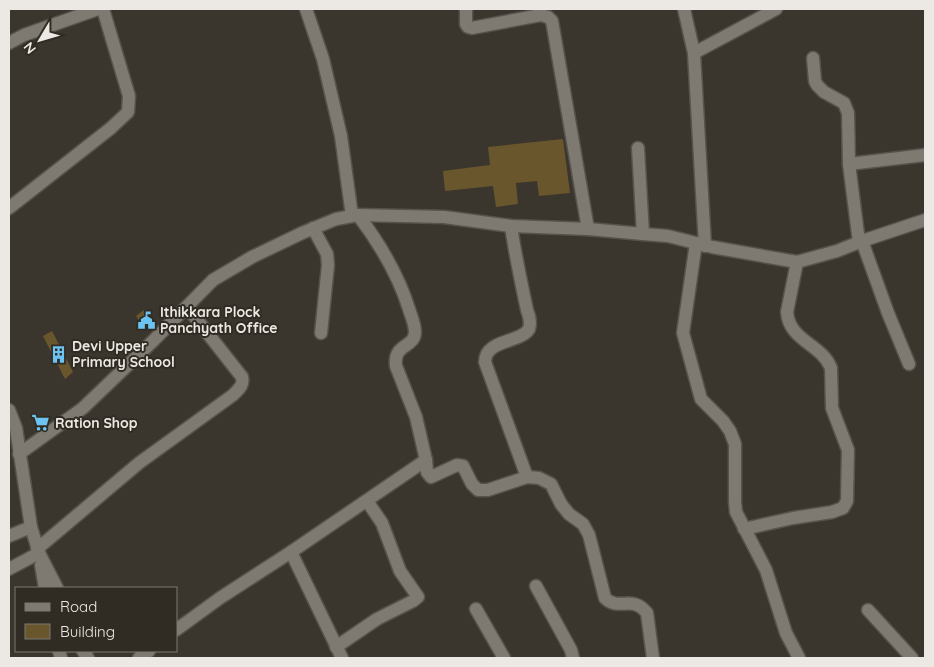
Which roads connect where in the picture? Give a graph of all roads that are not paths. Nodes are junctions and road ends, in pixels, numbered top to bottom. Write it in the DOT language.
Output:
graph roads {
  1 [pos="98,9"];
  2 [pos="103,9"];
  3 [pos="306,9"];
  4 [pos="466,9"];
  5 [pos="684,9"];
  6 [pos="776,9"];
  7 [pos="9,43"];
  8 [pos="694,53"];
  9 [pos="813,58"];
  10 [pos="638,148"];
  11 [pos="925,155"];
  12 [pos="849,164"];
  13 [pos="9,208"];
  14 [pos="355,216"];
  15 [pos="925,220"];
  16 [pos="511,226"];
  17 [pos="313,228"];
  18 [pos="588,229"];
  19 [pos="643,234"];
  20 [pos="860,241"];
  21 [pos="701,244"];
  22 [pos="797,262"];
  23 [pos="187,308"];
  24 [pos="322,332"];
  25 [pos="909,364"];
  26 [pos="9,410"];
  27 [pos="19,454"];
  28 [pos="426,460"];
  29 [pos="527,477"];
  30 [pos="366,501"];
  31 [pos="31,527"];
  32 [pos="744,529"];
  33 [pos="9,536"];
  34 [pos="38,551"];
  35 [pos="291,552"];
  36 [pos="9,569"];
  37 [pos="536,586"];
  38 [pos="45,587"];
  39 [pos="56,587"];
  40 [pos="476,609"];
  41 [pos="868,610"];
  42 [pos="178,629"];
  43 [pos="336,647"];
  44 [pos="342,658"];
  45 [pos="504,658"];
  46 [pos="573,658"];
  47 [pos="653,658"];
  48 [pos="799,658"];
  49 [pos="912,658"];
  1 -- 7 [label="street"];
  2 -- 13 [label="street"];
  3 -- 14 [label="street"];
  4 -- 18 [label="street"];
  5 -- 8 [label="street"];
  6 -- 8 [label="street"];
  8 -- 21 [label="street"];
  9 -- 12 [label="street"];
  10 -- 19 [label="street"];
  11 -- 12 [label="street"];
  12 -- 20 [label="street"];
  14 -- 16 [label="street"];
  14 -- 17 [label="street"];
  14 -- 28 [label="street"];
  15 -- 20 [label="street"];
  16 -- 18 [label="street"];
  16 -- 29 [label="street"];
  17 -- 23 [label="street"];
  17 -- 24 [label="street"];
  18 -- 19 [label="street"];
  19 -- 21 [label="street"];
  20 -- 22 [label="street"];
  20 -- 25 [label="street"];
  21 -- 22 [label="street"];
  21 -- 32 [label="street"];
  22 -- 32 [label="street"];
  23 -- 27 [label="street"];
  23 -- 34 [label="street"];
  26 -- 27 [label="street"];
  27 -- 31 [label="street"];
  28 -- 29 [label="street"];
  28 -- 30 [label="street"];
  29 -- 47 [label="street"];
  30 -- 35 [label="street"];
  30 -- 43 [label="street"];
  31 -- 33 [label="street"];
  31 -- 34 [label="street"];
  32 -- 48 [label="street"];
  34 -- 36 [label="street"];
  34 -- 38 [label="street"];
  34 -- 39 [label="street"];
  35 -- 42 [label="street"];
  35 -- 43 [label="street"];
  37 -- 46 [label="street"];
  40 -- 45 [label="street"];
  41 -- 49 [label="street"];
  43 -- 44 [label="street"];
}
